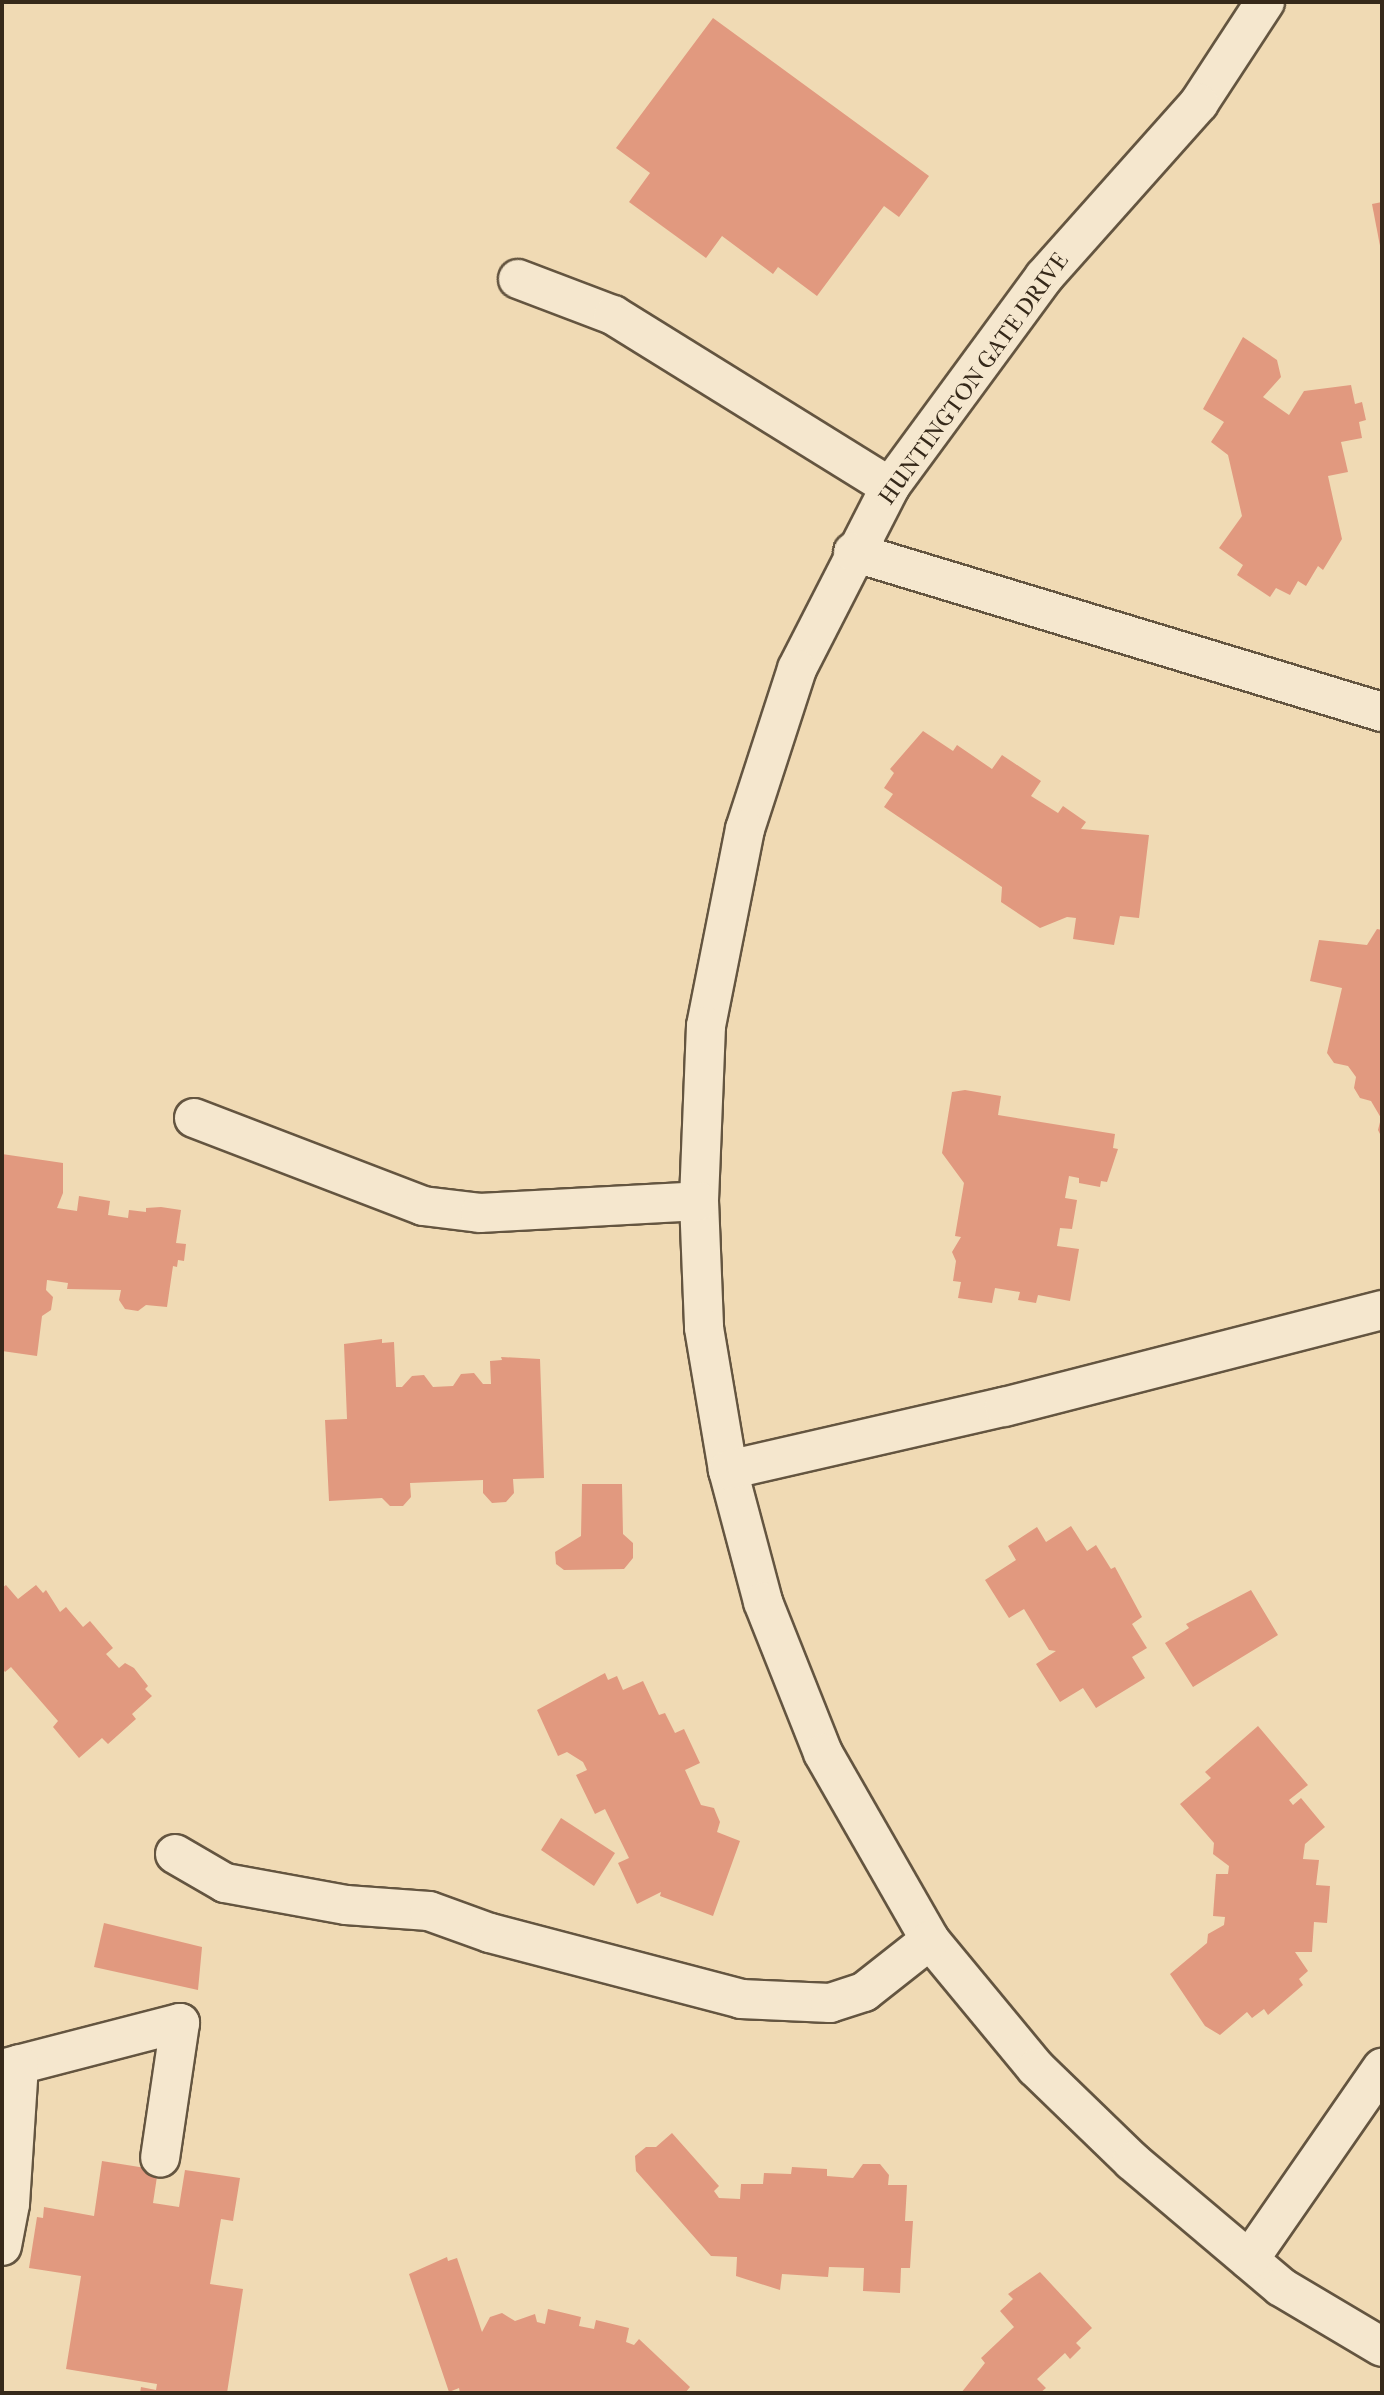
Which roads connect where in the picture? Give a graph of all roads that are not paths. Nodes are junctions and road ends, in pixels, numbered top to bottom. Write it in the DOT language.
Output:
graph roads {
  1 [pos="1265,2"];
  2 [pos="518,279"];
  3 [pos="890,487"];
  4 [pos="853,552"];
  5 [pos="1382,712"];
  6 [pos="194,1118"];
  7 [pos="699,1202"];
  8 [pos="1382,1310"];
  9 [pos="728,1469"];
  10 [pos="175,1854"];
  11 [pos="930,1940"];
  12 [pos="10,2066"];
  13 [pos="1382,2068"];
  14 [pos="160,2158"];
  15 [pos="2,2245"];
  16 [pos="1249,2260"];
  17 [pos="1382,2347"];
  1 -- 3 [label="street, HUNTINGTON GATE DRIVE"];
  2 -- 3 [label="street"];
  3 -- 4 [label="street, HUNTINGTON GATE DRIVE"];
  4 -- 5 [label="street"];
  4 -- 7 [label="street, HUNTINGTON GATE DRIVE"];
  6 -- 7 [label="street"];
  7 -- 9 [label="street, HUNTINGTON GATE DRIVE"];
  8 -- 9 [label="street"];
  9 -- 11 [label="street, HUNTINGTON GATE DRIVE"];
  10 -- 11 [label="street"];
  11 -- 16 [label="street, HUNTINGTON GATE DRIVE"];
  12 -- 14 [label="street"];
  12 -- 15 [label="street"];
  13 -- 16 [label="street"];
  16 -- 17 [label="street, HUNTINGTON GATE DRIVE"];
}
